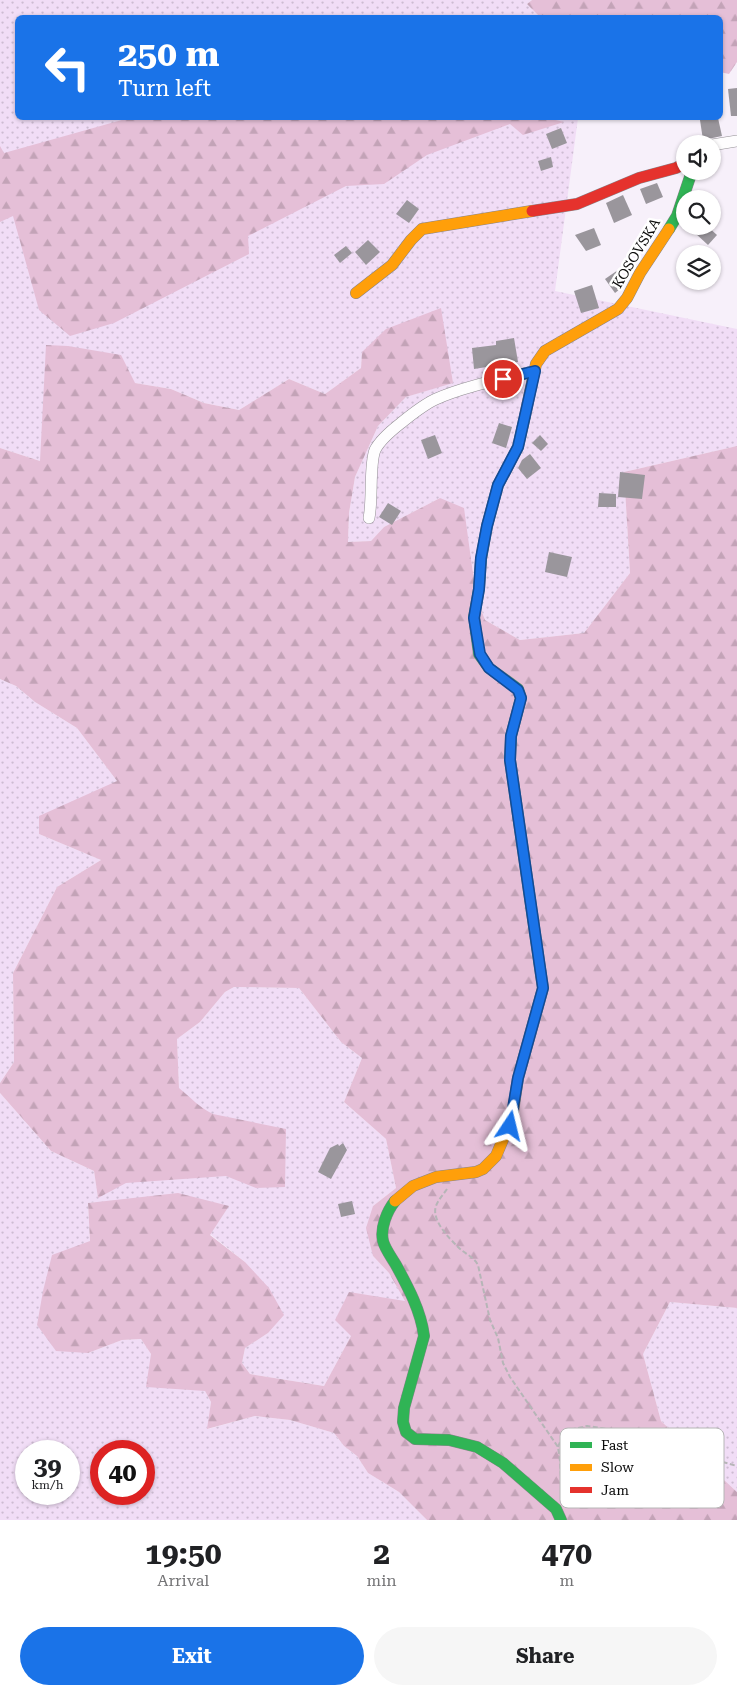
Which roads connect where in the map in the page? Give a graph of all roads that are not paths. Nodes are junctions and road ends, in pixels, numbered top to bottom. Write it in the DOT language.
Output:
graph roads {
  1 [pos="737,141"];
  2 [pos="721,144"];
  3 [pos="676,168"];
  4 [pos="689,180"];
  5 [pos="356,293"];
  6 [pos="535,371"];
  7 [pos="368,518"];
  8 [pos="561,1520"];
  1 -- 2 [label="street"];
  3 -- 5 [label="street"];
  4 -- 6 [label="street, KOSOVSKA"];
  6 -- 7 [label="street"];
  6 -- 8 [label="street, KOSOVSKA"];
}
